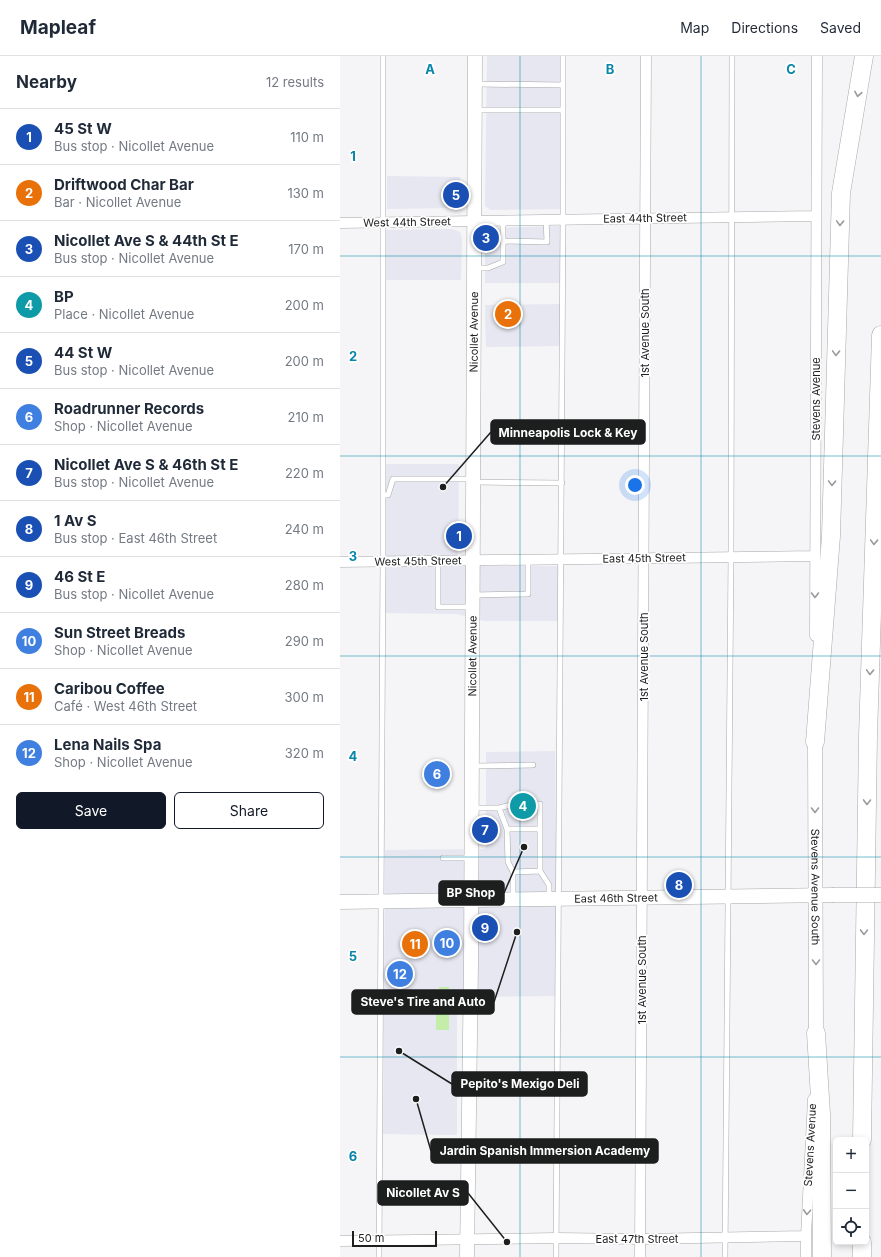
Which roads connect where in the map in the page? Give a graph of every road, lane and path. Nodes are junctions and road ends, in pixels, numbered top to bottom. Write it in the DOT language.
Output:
graph roads {
  1 [pos="383,56"];
  2 [pos="475,56"];
  3 [pos="563,56"];
  4 [pos="646,56"];
  5 [pos="732,56"];
  6 [pos="817,56"];
  7 [pos="864,56"];
  8 [pos="475,84"];
  9 [pos="563,85"];
  10 [pos="475,110"];
  11 [pos="563,110"];
  12 [pos="816,216"];
  13 [pos="731,217"];
  14 [pos="646,218"];
  15 [pos="546,219"];
  16 [pos="564,219"];
  17 [pos="475,220"];
  18 [pos="503,220"];
  19 [pos="383,222"];
  20 [pos="340,223"];
  21 [pos="503,241"];
  22 [pos="474,268"];
  23 [pos="881,335"];
  24 [pos="473,481"];
  25 [pos="562,483"];
  26 [pos="383,495"];
  27 [pos="731,556"];
  28 [pos="815,556"];
  29 [pos="561,558"];
  30 [pos="644,558"];
  31 [pos="528,559"];
  32 [pos="438,560"];
  33 [pos="472,560"];
  34 [pos="383,561"];
  35 [pos="340,562"];
  36 [pos="472,601"];
  37 [pos="815,742"];
  38 [pos="533,765"];
  39 [pos="472,766"];
  40 [pos="514,804"];
  41 [pos="532,804"];
  42 [pos="472,808"];
  43 [pos="499,808"];
  44 [pos="507,829"];
  45 [pos="540,829"];
  46 [pos="443,858"];
  47 [pos="472,858"];
  48 [pos="540,871"];
  49 [pos="513,872"];
  50 [pos="881,895"];
  51 [pos="816,896"];
  52 [pos="728,897"];
  53 [pos="643,898"];
  54 [pos="554,899"];
  55 [pos="472,900"];
  56 [pos="513,900"];
  57 [pos="380,901"];
  58 [pos="340,902"];
  59 [pos="816,1033"];
  60 [pos="862,1137"];
  61 [pos="806,1236"];
  62 [pos="556,1238"];
  63 [pos="726,1238"];
  64 [pos="640,1239"];
  65 [pos="379,1240"];
  66 [pos="467,1240"];
  67 [pos="340,1241"];
  68 [pos="862,1245"];
  69 [pos="379,1257"];
  70 [pos="467,1257"];
  71 [pos="556,1257"];
  72 [pos="640,1257"];
  73 [pos="725,1257"];
  74 [pos="806,1257"];
  75 [pos="822,1257"];
  76 [pos="862,1257"];
  1 -- 19 [label="lane"];
  2 -- 8 [label="main road, Nicollet Avenue"];
  3 -- 9 [label="lane"];
  4 -- 14 [label="street, 1st Avenue South"];
  5 -- 13 [label="lane"];
  6 -- 12 [label="street, Stevens Avenue"];
  7 -- 37 [label="highway, one-way"];
  8 -- 9 [label="lane"];
  8 -- 10 [label="main road, Nicollet Avenue"];
  9 -- 11 [label="lane"];
  10 -- 11 [label="lane"];
  10 -- 17 [label="main road, Nicollet Avenue"];
  11 -- 16 [label="lane"];
  12 -- 13 [label="street, East 44th Street"];
  12 -- 28 [label="street, Stevens Avenue"];
  13 -- 14 [label="street, East 44th Street"];
  13 -- 27 [label="lane"];
  14 -- 16 [label="street, East 44th Street"];
  14 -- 30 [label="street, 1st Avenue South"];
  15 -- 16 [label="street, East 44th Street"];
  15 -- 18 [label="street, East 44th Street"];
  15 -- 21 [label="lane"];
  16 -- 25 [label="lane"];
  17 -- 18 [label="street, East 44th Street"];
  17 -- 19 [label="street, West 44th Street"];
  17 -- 22 [label="main road, Nicollet Avenue"];
  18 -- 21 [label="lane"];
  19 -- 20 [label="street, West 44th Street"];
  19 -- 26 [label="lane"];
  21 -- 22 [label="lane"];
  22 -- 24 [label="main road, Nicollet Avenue"];
  23 -- 60 [label="highway, one-way"];
  24 -- 25 [label="lane"];
  24 -- 26 [label="lane"];
  24 -- 33 [label="main road, Nicollet Avenue"];
  25 -- 29 [label="lane"];
  26 -- 34 [label="lane"];
  27 -- 28 [label="street, East 45th Street"];
  27 -- 30 [label="street, East 45th Street"];
  27 -- 52 [label="lane"];
  28 -- 37 [label="street, Stevens Avenue, one-way"];
  29 -- 30 [label="street, East 45th Street"];
  29 -- 31 [label="street, East 45th Street"];
  29 -- 54 [label="lane"];
  30 -- 53 [label="street, 1st Avenue South"];
  31 -- 33 [label="street, East 45th Street"];
  31 -- 36 [label="lane"];
  32 -- 33 [label="street, West 45th Street"];
  32 -- 34 [label="street, West 45th Street"];
  32 -- 36 [label="lane"];
  33 -- 36 [label="main road, Nicollet Avenue"];
  34 -- 35 [label="street, West 45th Street"];
  34 -- 57 [label="lane"];
  36 -- 39 [label="main road, Nicollet Avenue"];
  37 -- 51 [label="main road, Stevens Avenue South, one-way"];
  38 -- 39 [label="lane"];
  39 -- 42 [label="main road, Nicollet Avenue"];
  40 -- 43 [label="lane"];
  41 -- 45 [label="lane"];
  42 -- 43 [label="lane"];
  42 -- 47 [label="main road, Nicollet Avenue"];
  43 -- 44 [label="lane"];
  44 -- 45 [label="lane"];
  44 -- 49 [label="lane"];
  45 -- 48 [label="lane"];
  46 -- 47 [label="lane"];
  47 -- 55 [label="main road, Nicollet Avenue"];
  48 -- 49 [label="lane"];
  48 -- 54 [label="lane"];
  49 -- 56 [label="lane"];
  50 -- 51 [label="main road, East 46th Street, bridge"];
  51 -- 52 [label="main road, East 46th Street"];
  51 -- 59 [label="main road, Stevens Avenue South, one-way"];
  52 -- 53 [label="main road, East 46th Street"];
  52 -- 63 [label="lane"];
  53 -- 54 [label="main road, East 46th Street"];
  53 -- 64 [label="street, 1st Avenue South"];
  54 -- 56 [label="main road, East 46th Street"];
  54 -- 62 [label="lane"];
  55 -- 56 [label="main road, East 46th Street"];
  55 -- 57 [label="main road, East 46th Street"];
  55 -- 66 [label="main road, Nicollet Avenue"];
  57 -- 58 [label="main road, East 46th Street"];
  57 -- 65 [label="lane"];
  59 -- 61 [label="street, Stevens Avenue, one-way"];
  59 -- 75 [label="highway"];
  61 -- 63 [label="street, East 47th Street"];
  61 -- 74 [label="street, Stevens Avenue"];
  62 -- 64 [label="street, East 47th Street"];
  62 -- 66 [label="street, East 47th Street"];
  62 -- 71 [label="lane"];
  63 -- 64 [label="street, East 47th Street"];
  63 -- 73 [label="lane"];
  64 -- 72 [label="street, 1st Avenue South"];
  65 -- 66 [label="street, East 47th Street"];
  65 -- 67 [label="street, East 47th Street"];
  65 -- 69 [label="lane"];
  66 -- 70 [label="main road, Nicollet Avenue"];
  68 -- 76 [label="highway"];
}
